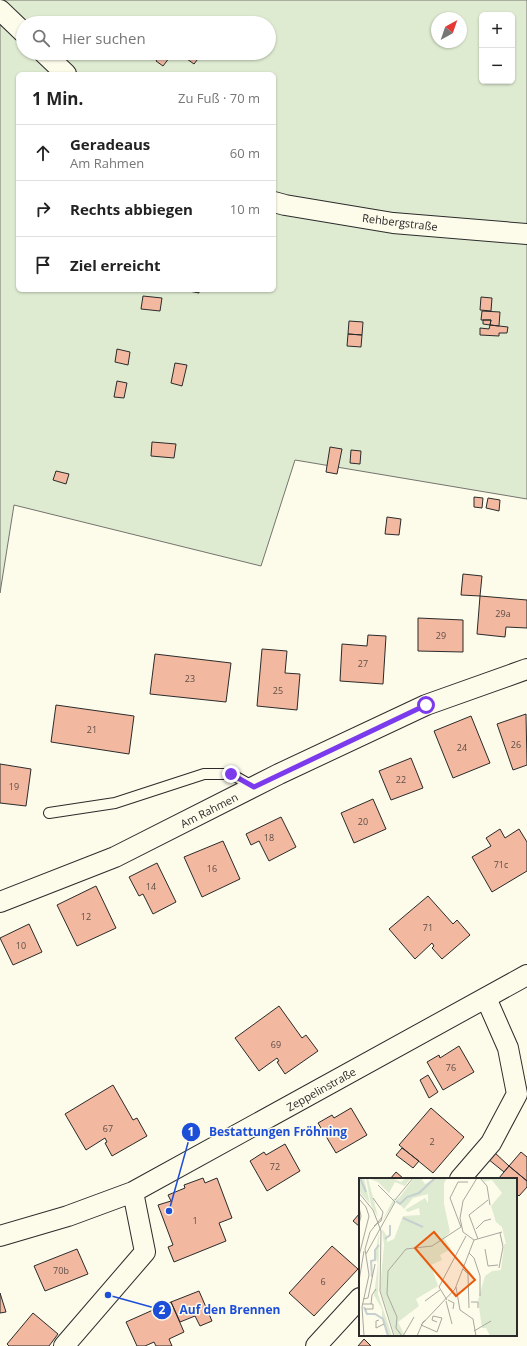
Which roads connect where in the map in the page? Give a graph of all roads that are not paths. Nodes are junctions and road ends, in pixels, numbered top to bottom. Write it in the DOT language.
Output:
graph roads {
  1 [pos="0,10"];
  2 [pos="16,25"];
  3 [pos="51,60"];
  4 [pos="64,72"];
  5 [pos="276,203"];
  6 [pos="527,234"];
  7 [pos="527,669"];
  8 [pos="254,787"];
  9 [pos="49,813"];
  10 [pos="0,902"];
  11 [pos="527,975"];
  12 [pos="486,998"];
  13 [pos="461,1178"];
  14 [pos="133,1192"];
  15 [pos="0,1236"];
  16 [pos="359,1299"];
  17 [pos="64,1346"];
  18 [pos="316,1346"];
  1 -- 2 [label="street"];
  3 -- 4 [label="street"];
  5 -- 6 [label="street, Rehbergstraße"];
  7 -- 8 [label="street, Am Rahmen"];
  8 -- 9 [label="lane"];
  8 -- 10 [label="street, Am Rahmen"];
  11 -- 12 [label="street, Zeppelinstraße"];
  12 -- 13 [label="street"];
  12 -- 14 [label="street, Zeppelinstraße"];
  14 -- 15 [label="street, Zeppelinstraße"];
  14 -- 17 [label="street"];
  16 -- 18 [label="street"];
}
